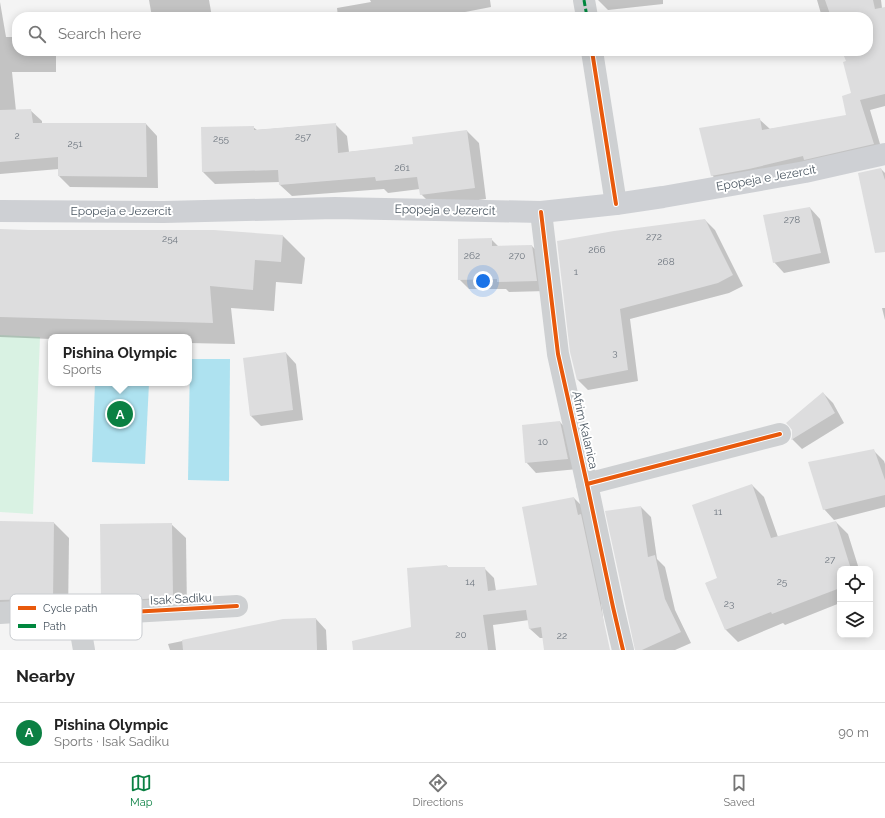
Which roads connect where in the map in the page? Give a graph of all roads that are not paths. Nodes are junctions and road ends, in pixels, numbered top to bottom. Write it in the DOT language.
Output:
graph roads {
  1 [pos="584,0"];
  2 [pos="586,12"];
  3 [pos="593,56"];
  4 [pos="885,154"];
  5 [pos="616,204"];
  6 [pos="0,211"];
  7 [pos="541,212"];
  8 [pos="780,434"];
  9 [pos="587,484"];
  10 [pos="237,606"];
  11 [pos="142,611"];
  12 [pos="10,612"];
  13 [pos="0,613"];
  14 [pos="82,640"];
  15 [pos="84,650"];
  16 [pos="623,650"];
  1 -- 2 [label="street"];
  3 -- 5 [label="street"];
  4 -- 5 [label="main road, Epopeja e Jezercit"];
  5 -- 7 [label="main road, Epopeja e Jezercit"];
  6 -- 7 [label="main road, Epopeja e Jezercit"];
  7 -- 9 [label="street, Afrim Kalanica"];
  8 -- 9 [label="street"];
  9 -- 16 [label="street, Afrim Kalanica"];
  10 -- 11 [label="street, Isak Sadiku"];
  12 -- 13 [label="street, Isak Sadiku"];
  14 -- 15 [label="street"];
}
